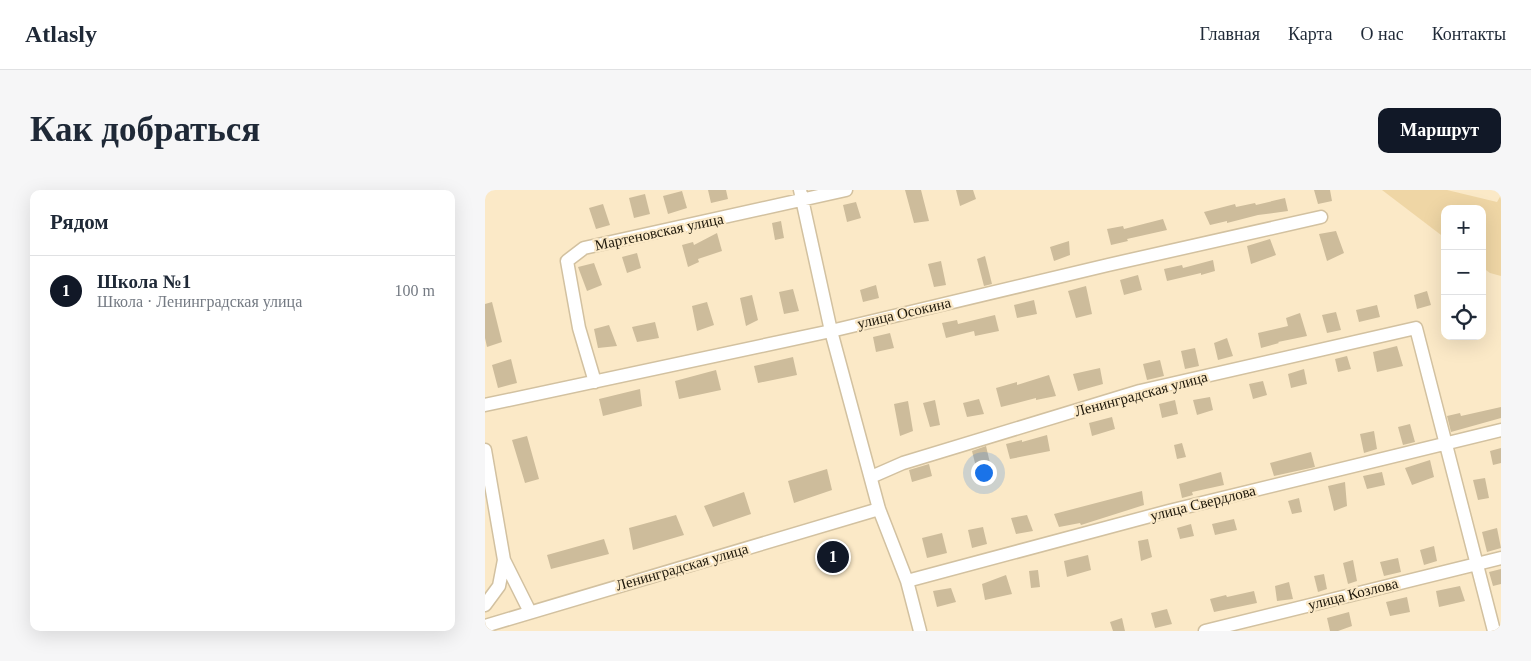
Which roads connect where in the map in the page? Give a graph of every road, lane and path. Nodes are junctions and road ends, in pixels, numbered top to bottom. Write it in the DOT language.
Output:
graph roads {
  1 [pos="846,190"];
  2 [pos="801,195"];
  3 [pos="1321,218"];
  4 [pos="831,331"];
  5 [pos="595,382"];
  6 [pos="485,405"];
  7 [pos="1501,430"];
  8 [pos="1445,444"];
  9 [pos="485,450"];
  10 [pos="871,477"];
  11 [pos="879,510"];
  12 [pos="1501,558"];
  13 [pos="504,560"];
  14 [pos="1476,564"];
  15 [pos="907,581"];
  16 [pos="485,605"];
  17 [pos="530,612"];
  18 [pos="485,626"];
  19 [pos="920,631"];
  20 [pos="1205,631"];
  21 [pos="1494,631"];
  1 -- 2 [label="street, Мартеновская улица"];
  2 -- 4 [label="street"];
  2 -- 5 [label="street, Мартеновская улица"];
  3 -- 4 [label="street, улица Осокина"];
  4 -- 5 [label="street, улица Осокина"];
  4 -- 10 [label="street"];
  5 -- 6 [label="street, улица Осокина"];
  7 -- 8 [label="street, улица Свердлова"];
  8 -- 10 [label="street, Ленинградская улица"];
  8 -- 14 [label="street"];
  8 -- 15 [label="street, улица Свердлова"];
  9 -- 13 [label="street"];
  10 -- 11 [label="street"];
  11 -- 15 [label="street"];
  11 -- 17 [label="street, Ленинградская улица"];
  12 -- 14 [label="street, улица Козлова"];
  13 -- 16 [label="street"];
  13 -- 17 [label="street"];
  14 -- 20 [label="street, улица Козлова"];
  14 -- 21 [label="street"];
  15 -- 19 [label="street"];
  17 -- 18 [label="street, Ленинградская улица"];
}
